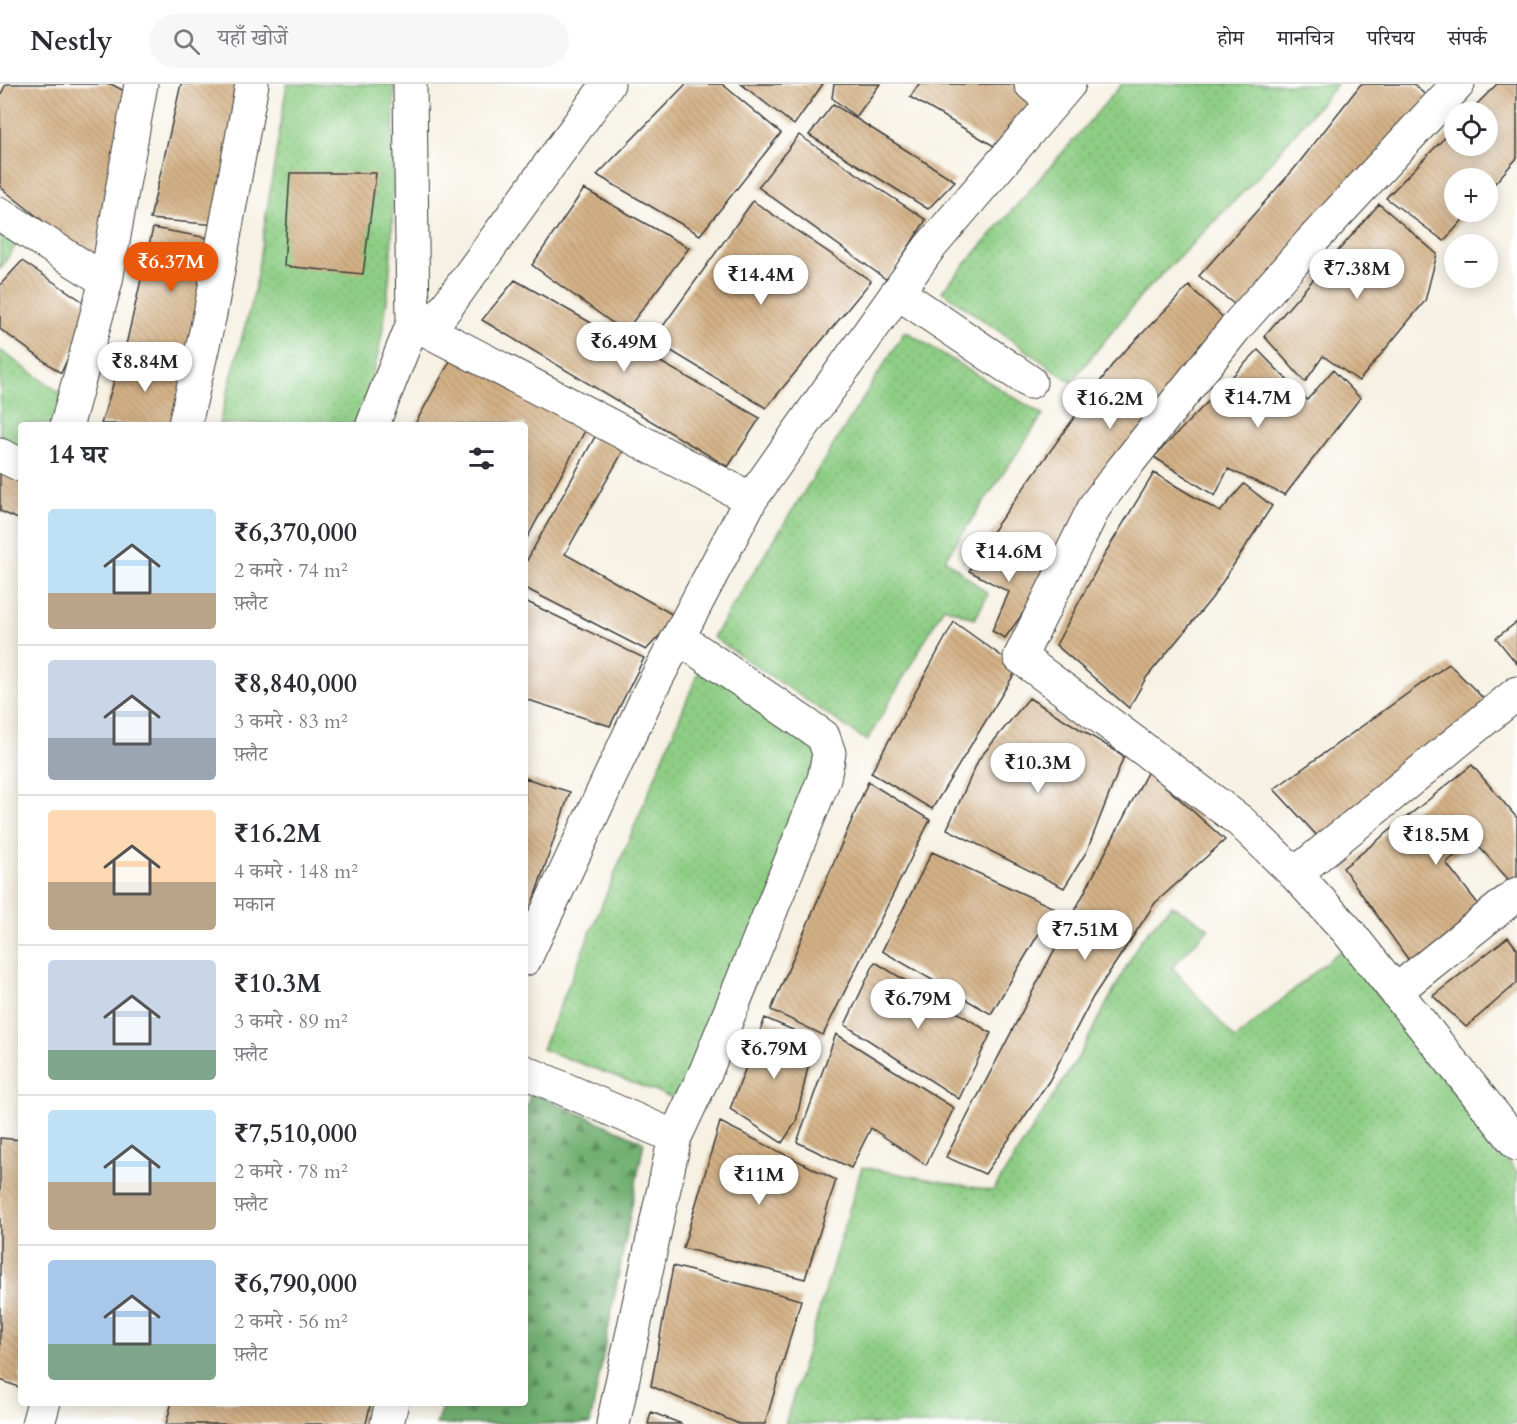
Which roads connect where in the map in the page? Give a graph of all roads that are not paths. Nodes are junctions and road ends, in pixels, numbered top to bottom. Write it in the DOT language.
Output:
graph roads {
  1 [pos="141,84"];
  2 [pos="252,84"];
  3 [pos="410,84"];
  4 [pos="608,84"];
  5 [pos="1458,84"];
  6 [pos="1051,90"];
  7 [pos="0,214"];
  8 [pos="106,281"];
  9 [pos="897,292"];
  10 [pos="421,327"];
  11 [pos="1030,382"];
  12 [pos="68,422"];
  13 [pos="185,422"];
  14 [pos="374,422"];
  15 [pos="0,455"];
  16 [pos="18,464"];
  17 [pos="751,499"];
  18 [pos="679,638"];
  19 [pos="1517,693"];
  20 [pos="1295,874"];
  21 [pos="1517,894"];
  22 [pos="528,953"];
  23 [pos="1396,991"];
  24 [pos="528,1073"];
  25 [pos="675,1137"];
  26 [pos="1517,1144"];
  27 [pos="43,1406"];
  28 [pos="391,1406"];
  29 [pos="38,1424"];
  30 [pos="387,1424"];
  31 [pos="613,1424"];
  1 -- 8 [label="street"];
  2 -- 13 [label="street"];
  3 -- 10 [label="street"];
  4 -- 10 [label="street"];
  5 -- 20 [label="street"];
  6 -- 9 [label="street"];
  7 -- 8 [label="street"];
  8 -- 12 [label="street"];
  9 -- 11 [label="street"];
  9 -- 17 [label="street"];
  10 -- 14 [label="street"];
  10 -- 17 [label="street"];
  15 -- 16 [label="street"];
  17 -- 18 [label="street"];
  18 -- 22 [label="street"];
  18 -- 25 [label="street"];
  19 -- 20 [label="street"];
  20 -- 23 [label="street"];
  21 -- 23 [label="street"];
  23 -- 26 [label="street"];
  24 -- 25 [label="street"];
  25 -- 31 [label="street"];
  27 -- 29 [label="street"];
  28 -- 30 [label="street"];
}
